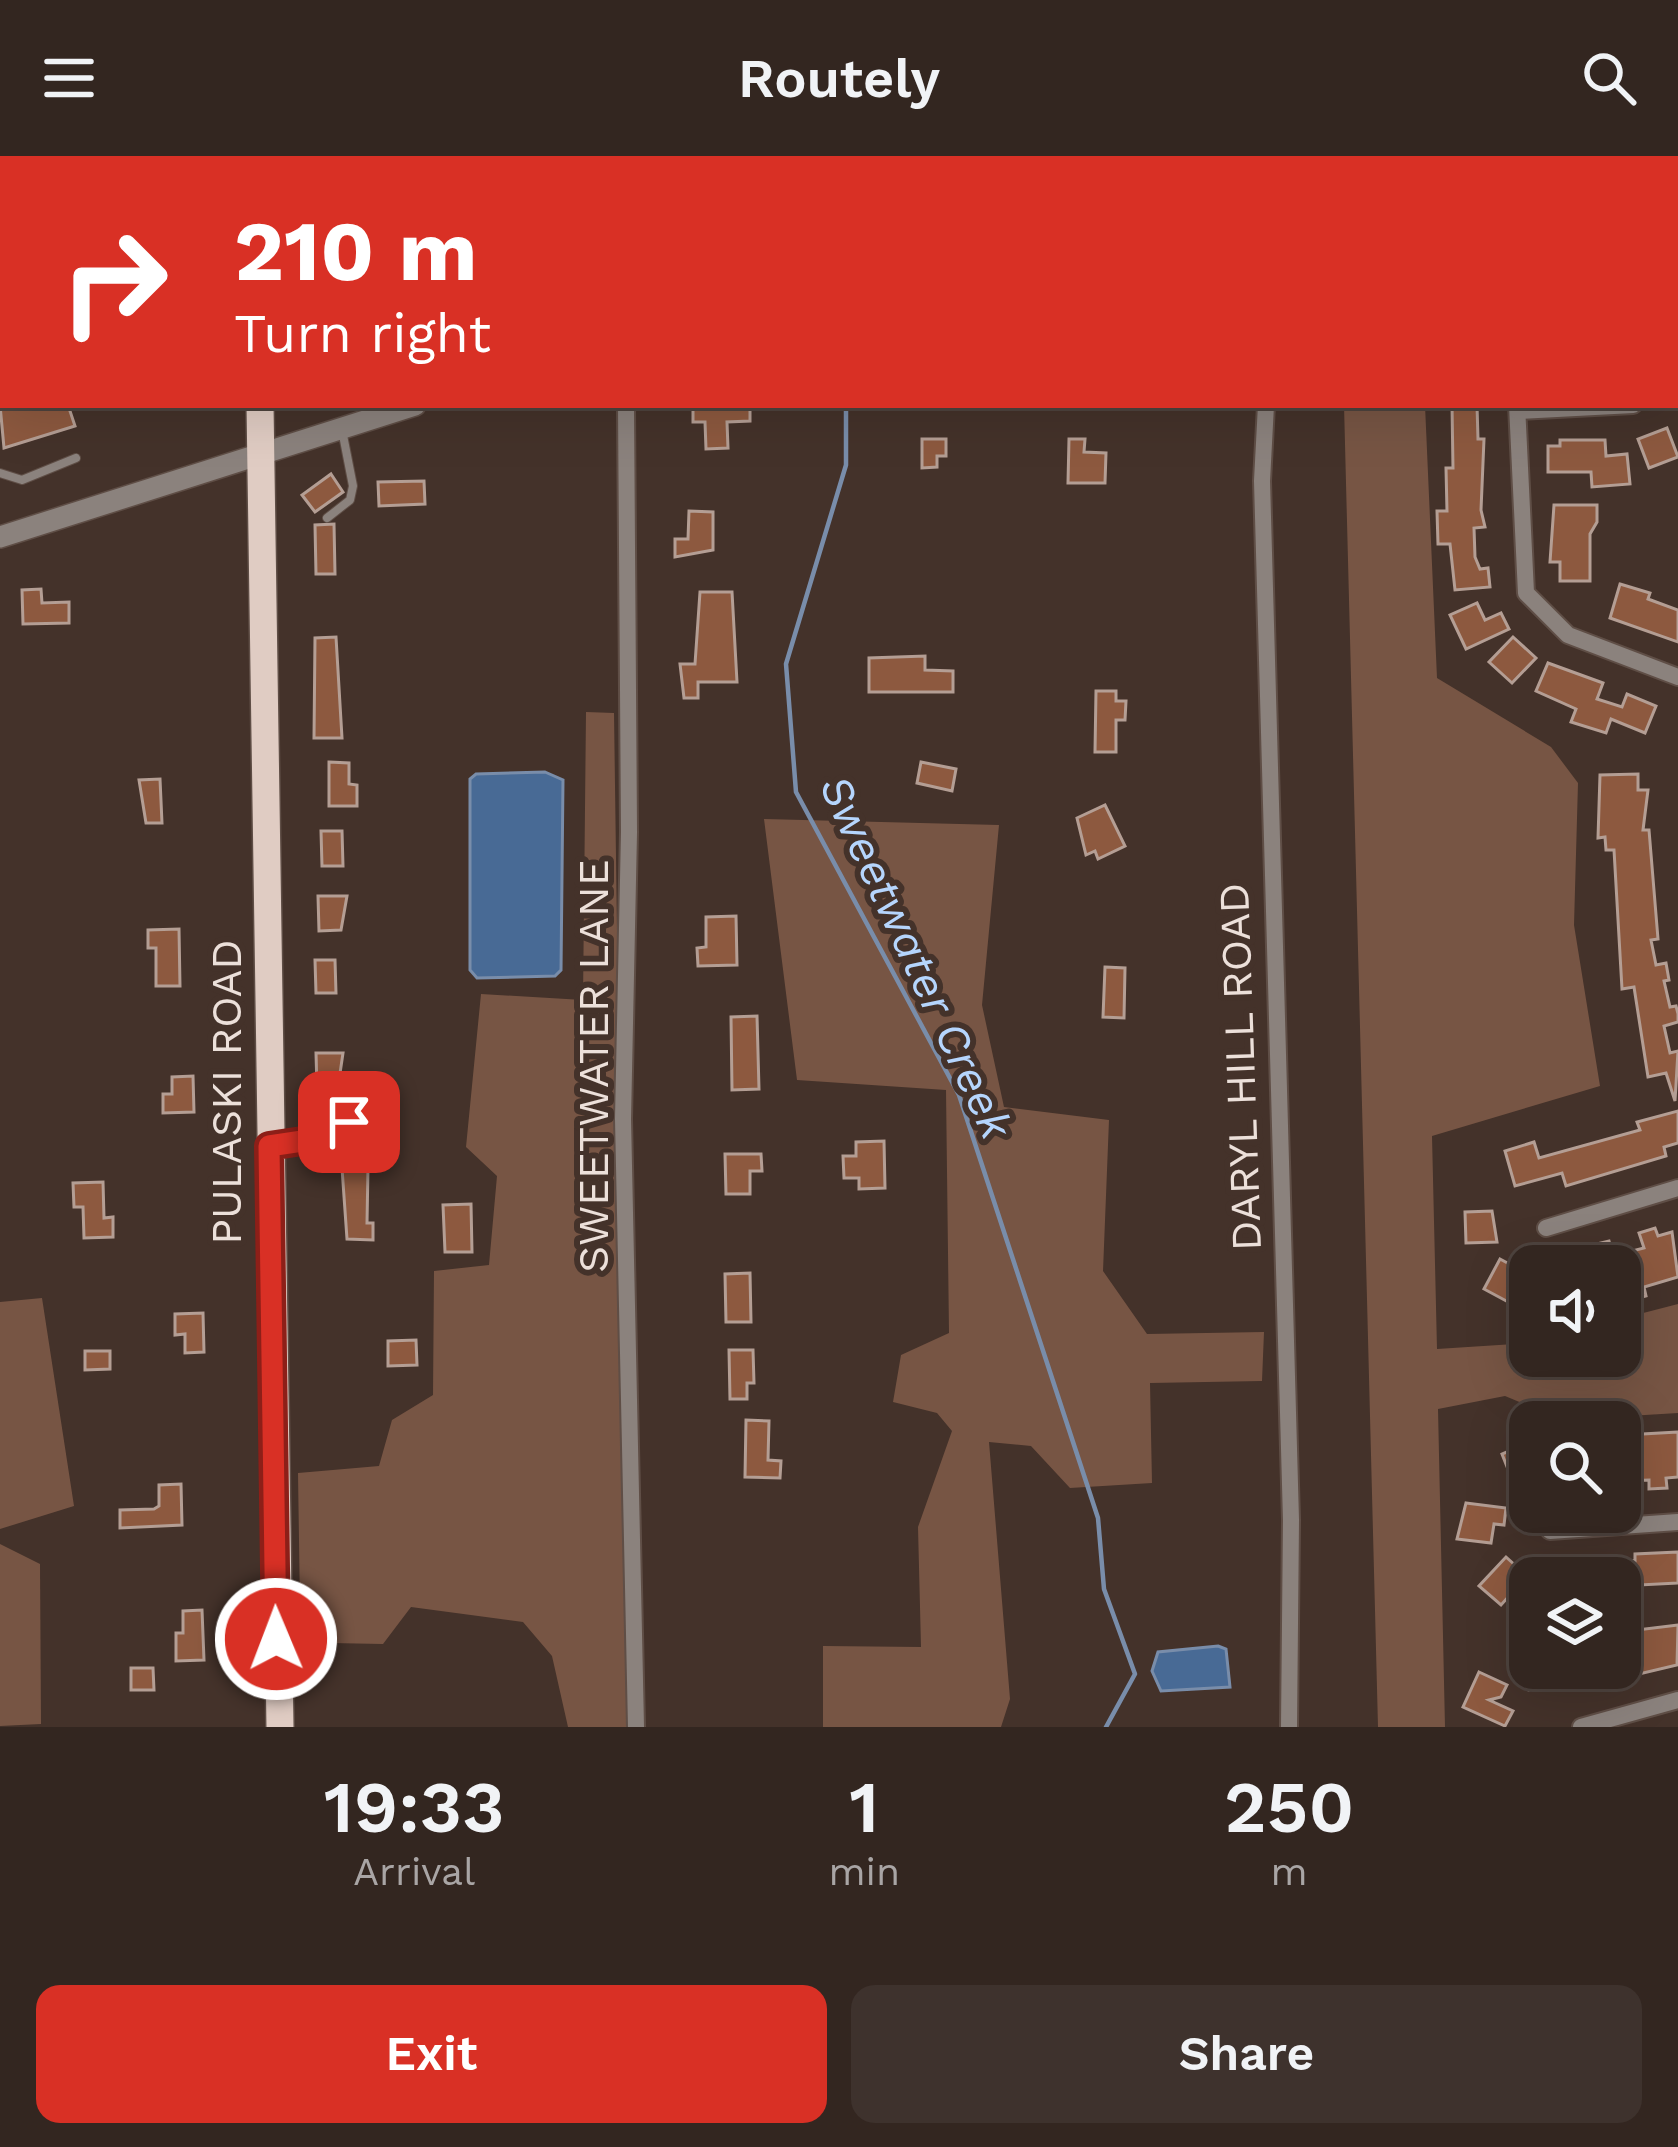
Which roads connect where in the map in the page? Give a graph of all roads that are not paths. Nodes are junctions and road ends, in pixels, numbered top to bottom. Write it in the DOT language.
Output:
graph roads {
  1 [pos="260,408"];
  2 [pos="406,408"];
  3 [pos="626,408"];
  4 [pos="1266,408"];
  5 [pos="1518,408"];
  6 [pos="342,429"];
  7 [pos="260,457"];
  8 [pos="76,458"];
  9 [pos="0,473"];
  10 [pos="327,518"];
  11 [pos="0,537"];
  12 [pos="1678,677"];
  13 [pos="349,1122"];
  14 [pos="269,1146"];
  15 [pos="1678,1188"];
  16 [pos="1546,1228"];
  17 [pos="1678,1522"];
  18 [pos="1641,1525"];
  19 [pos="1678,1700"];
  20 [pos="280,1727"];
  21 [pos="636,1727"];
  22 [pos="1289,1727"];
  23 [pos="1581,1727"];
  1 -- 7 [label="main road, PULASKI ROAD"];
  2 -- 6 [label="street"];
  3 -- 21 [label="street, SWEETWATER LANE"];
  4 -- 22 [label="street, DARYL HILL ROAD"];
  5 -- 12 [label="street"];
  6 -- 7 [label="street"];
  6 -- 10 [label="lane"];
  7 -- 11 [label="street"];
  7 -- 14 [label="main road, PULASKI ROAD"];
  8 -- 9 [label="lane"];
  13 -- 14 [label="lane"];
  14 -- 20 [label="main road, PULASKI ROAD"];
  15 -- 16 [label="street"];
  17 -- 18 [label="street"];
  19 -- 23 [label="street"];
}
